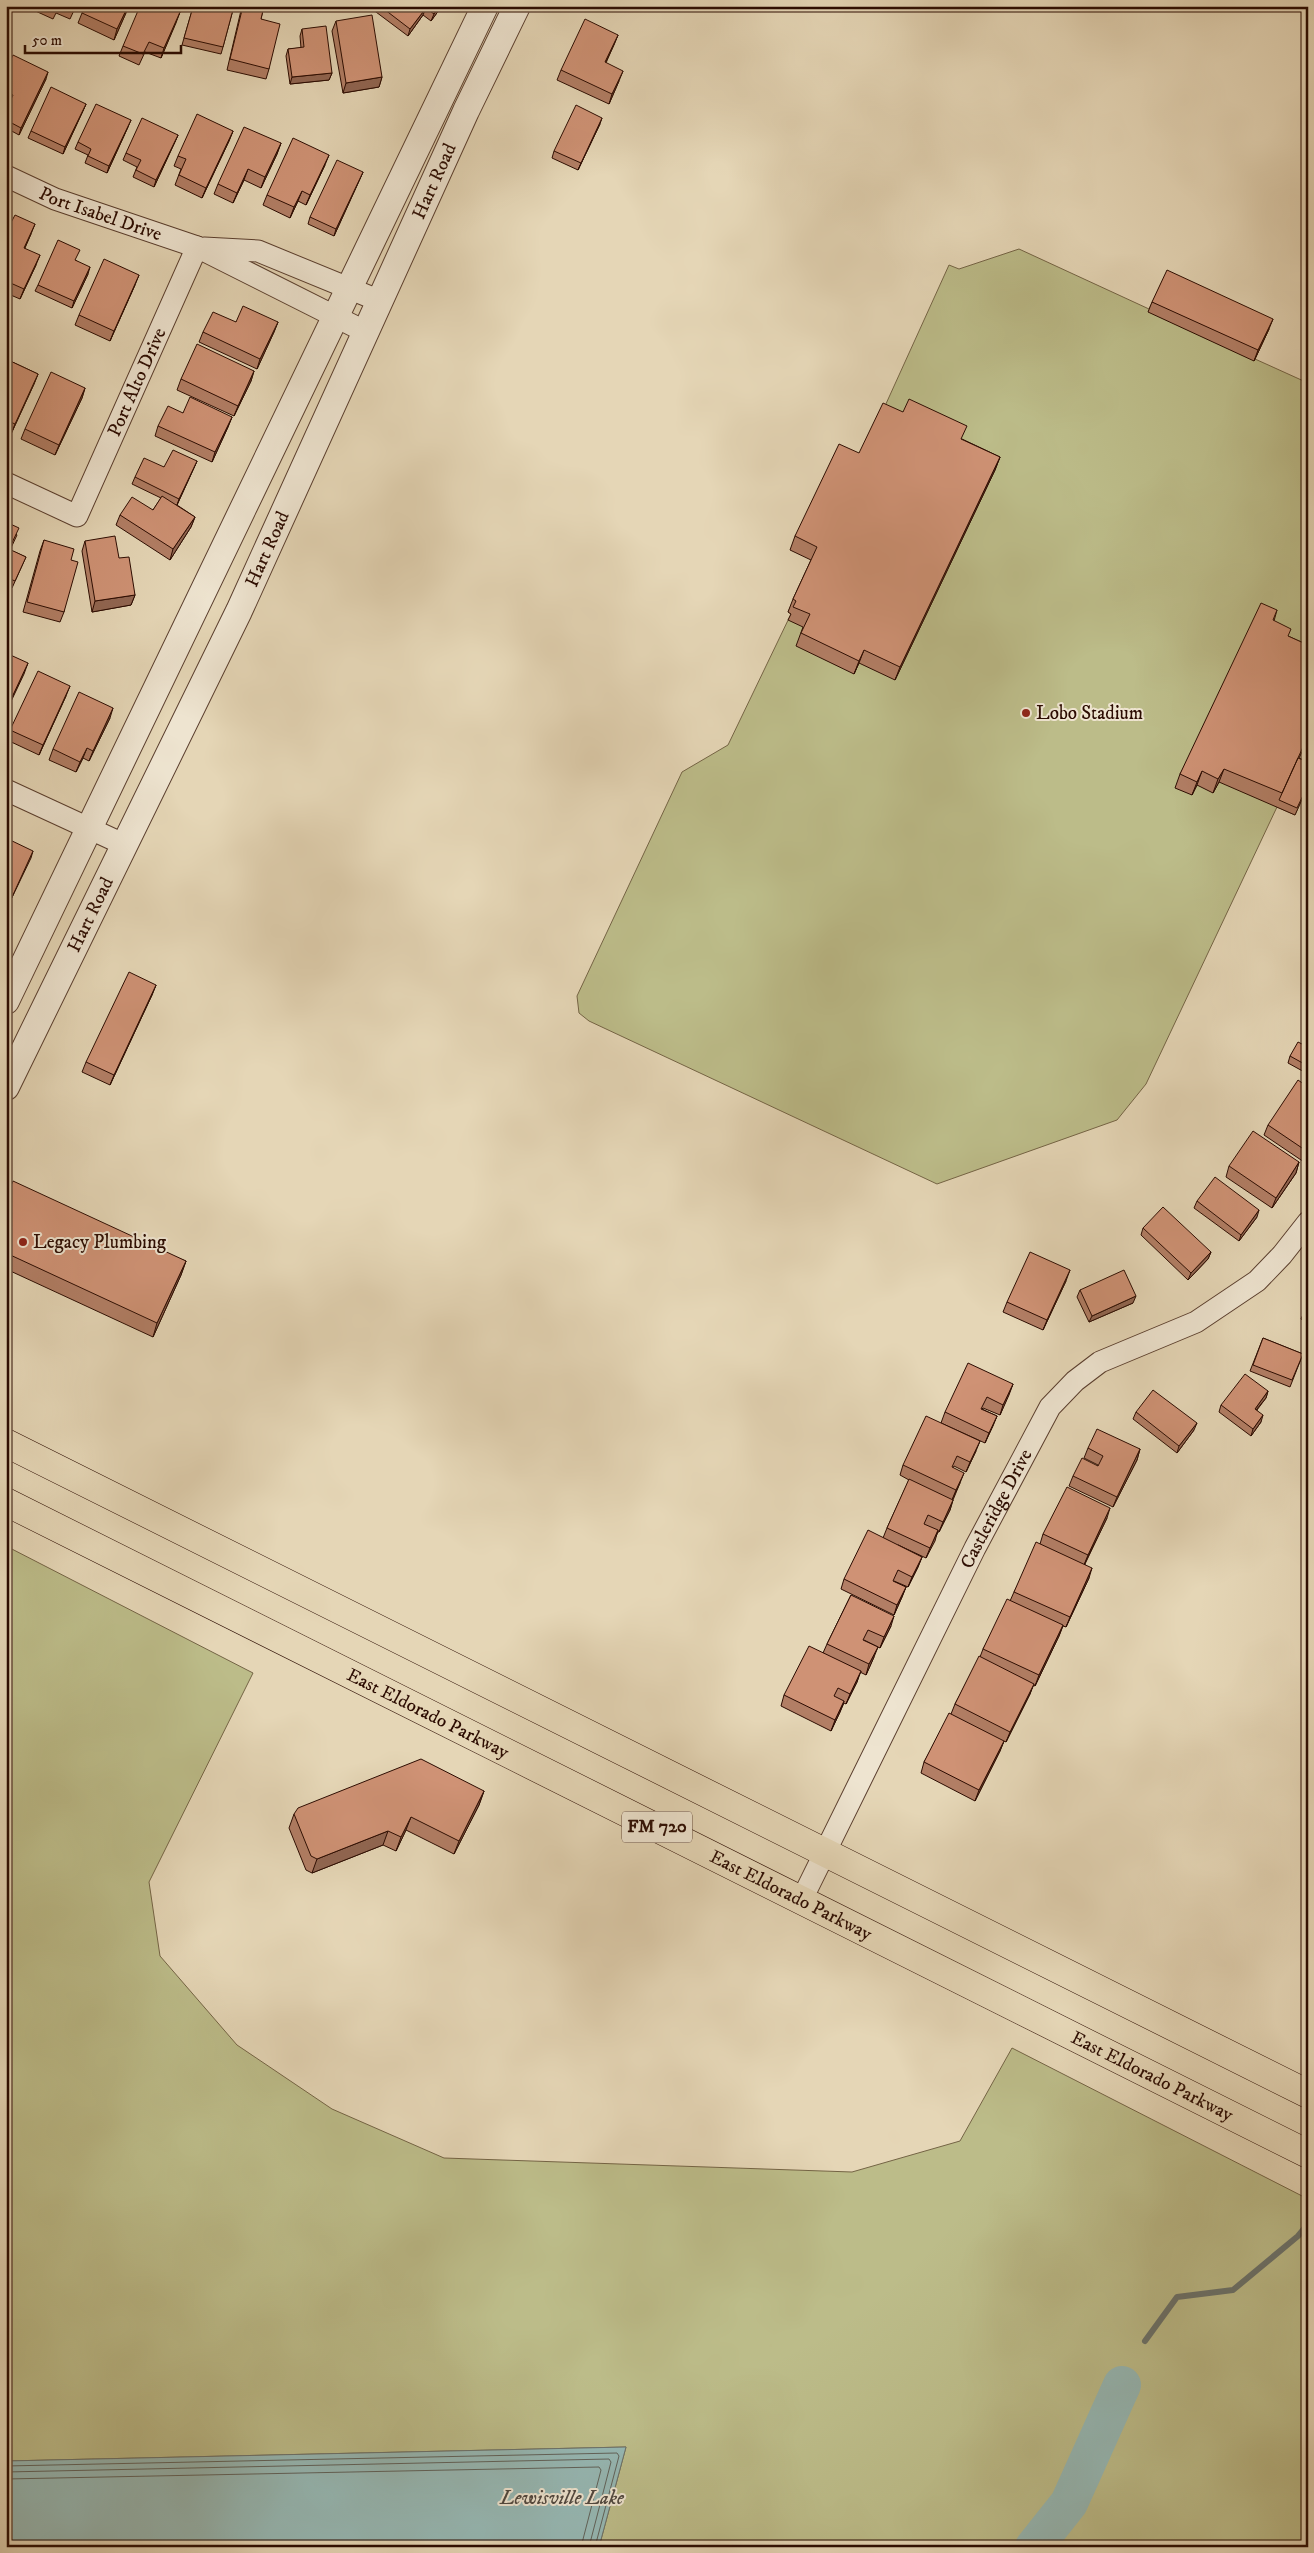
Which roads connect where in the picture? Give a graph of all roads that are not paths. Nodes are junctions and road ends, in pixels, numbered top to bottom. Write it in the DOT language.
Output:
graph roads {
  1 [pos="485,6"];
  2 [pos="517,6"];
  3 [pos="6,176"];
  4 [pos="197,248"];
  5 [pos="348,287"];
  6 [pos="380,301"];
  7 [pos="334,317"];
  8 [pos="366,332"];
  9 [pos="6,483"];
  10 [pos="6,790"];
  11 [pos="89,829"];
  12 [pos="123,844"];
  13 [pos="6,1000"];
  14 [pos="9,1076"];
  15 [pos="1308,1222"];
  16 [pos="6,1443"];
  17 [pos="6,1502"];
  18 [pos="826,1853"];
  19 [pos="802,1899"];
  20 [pos="1308,2094"];
  21 [pos="1308,2154"];
  1 -- 5 [label="street, Hart Road"];
  2 -- 6 [label="street, Hart Road"];
  3 -- 4 [label="street, Port Isabel Drive"];
  4 -- 5 [label="street, Port Isabel Drive"];
  4 -- 7 [label="street, Port Isabel Drive"];
  4 -- 9 [label="street, Port Alto Drive"];
  5 -- 6 [label="street, Port Isabel Drive"];
  5 -- 7 [label="street, Hart Road"];
  6 -- 8 [label="street, Hart Road"];
  7 -- 8 [label="street, Port Isabel Drive"];
  7 -- 11 [label="street, Hart Road"];
  8 -- 12 [label="street, Hart Road"];
  10 -- 11 [label="street"];
  11 -- 12 [label="street"];
  11 -- 13 [label="street, Hart Road"];
  12 -- 14 [label="street, Hart Road"];
  15 -- 18 [label="street, Castleridge Drive"];
  16 -- 18 [label="main road, FM 720"];
  17 -- 19 [label="main road, East Eldorado Parkway / FM 720"];
  18 -- 19 [label="street, Castleridge Drive"];
  18 -- 20 [label="main road, FM 720"];
  19 -- 21 [label="main road, East Eldorado Parkway / FM 720"];
}
